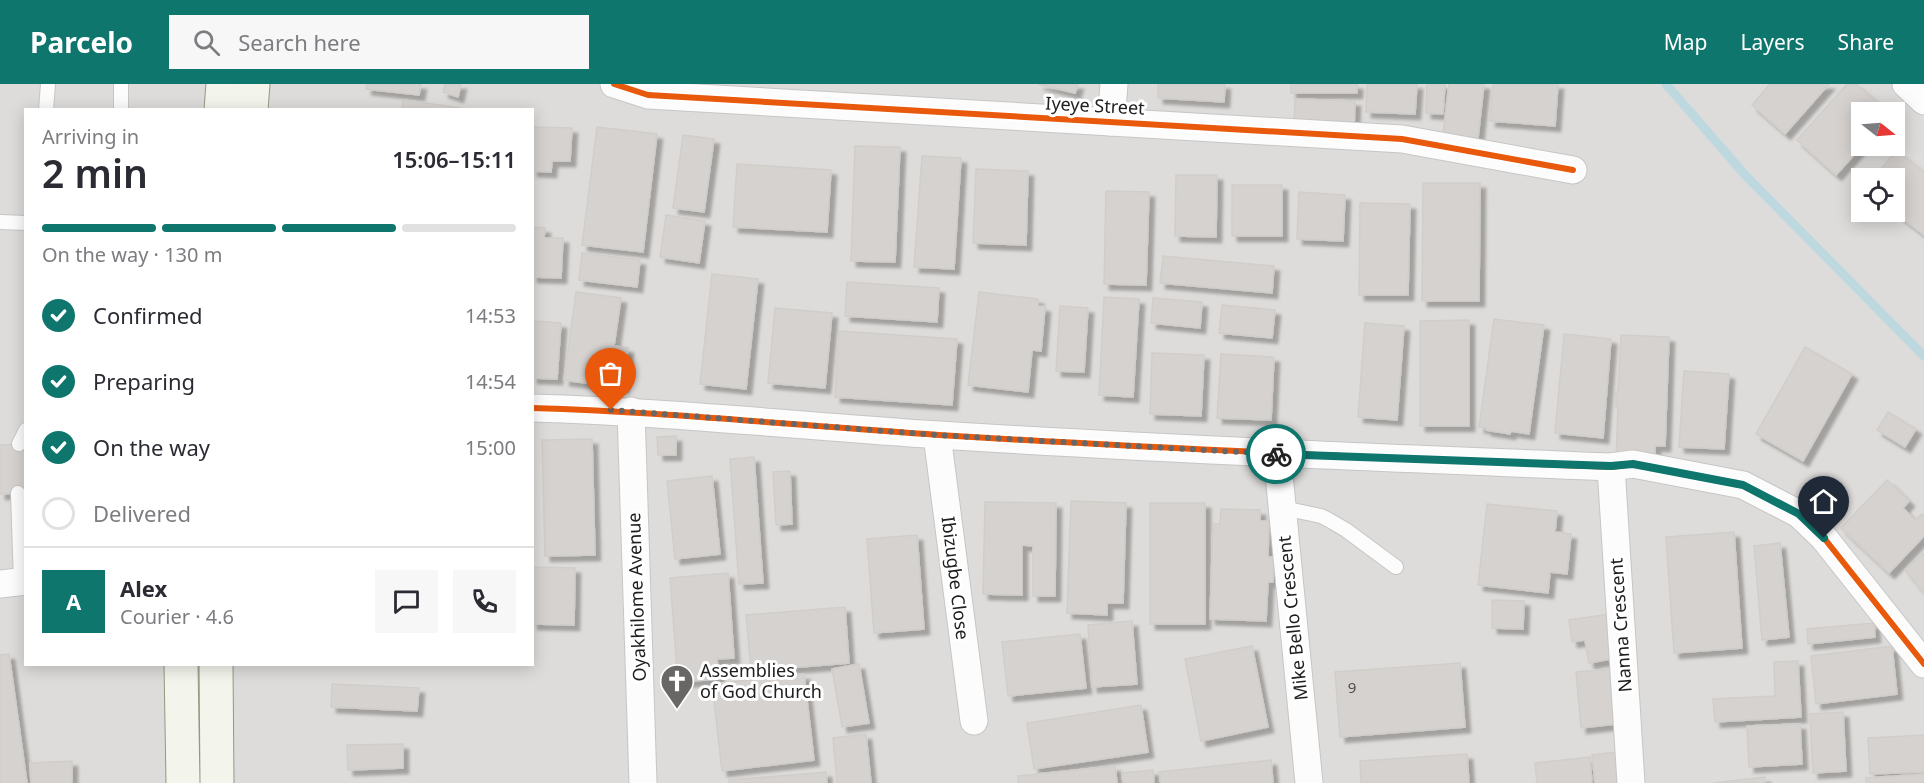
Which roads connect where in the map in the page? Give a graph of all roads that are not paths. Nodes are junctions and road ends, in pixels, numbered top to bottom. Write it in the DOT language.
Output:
graph roads {
  1 [pos="48,84"];
  2 [pos="122,84"];
  3 [pos="224,84"];
  4 [pos="253,84"];
  5 [pos="614,84"];
  6 [pos="1114,84"];
  7 [pos="1906,84"];
  8 [pos="774,92"];
  9 [pos="1924,101"];
  10 [pos="46,108"];
  11 [pos="121,108"];
  12 [pos="221,108"];
  13 [pos="251,108"];
  14 [pos="1111,122"];
  15 [pos="1574,170"];
  16 [pos="0,222"];
  17 [pos="24,223"];
  18 [pos="534,408"];
  19 [pos="631,411"];
  20 [pos="24,434"];
  21 [pos="937,435"];
  22 [pos="19,444"];
  23 [pos="1277,454"];
  24 [pos="1611,466"];
  25 [pos="18,494"];
  26 [pos="1283,508"];
  27 [pos="21,518"];
  28 [pos="1396,567"];
  29 [pos="15,582"];
  30 [pos="1924,664"];
  31 [pos="181,666"];
  32 [pos="216,666"];
  33 [pos="974,721"];
  34 [pos="183,783"];
  35 [pos="217,783"];
  36 [pos="643,783"];
  37 [pos="1309,783"];
  38 [pos="1630,783"];
  1 -- 10 [label="lane"];
  2 -- 11 [label="lane"];
  3 -- 12 [label="main road"];
  4 -- 13 [label="main road"];
  5 -- 8 [label="street, Iyeye Street"];
  6 -- 14 [label="street"];
  7 -- 9 [label="street"];
  8 -- 14 [label="street, Iyeye Street"];
  14 -- 15 [label="street, Iyeye Street"];
  16 -- 17 [label="lane"];
  18 -- 19 [label="street"];
  19 -- 21 [label="street"];
  19 -- 36 [label="street, Oyakhilome Avenue"];
  20 -- 22 [label="lane"];
  21 -- 23 [label="street"];
  21 -- 33 [label="street, Ibizugbe Close"];
  23 -- 24 [label="street"];
  23 -- 26 [label="street, Mike Bello Crescent"];
  24 -- 30 [label="street"];
  24 -- 38 [label="street, Nanna Crescent"];
  25 -- 27 [label="lane"];
  26 -- 28 [label="lane"];
  26 -- 37 [label="street, Mike Bello Crescent"];
  27 -- 29 [label="lane"];
  31 -- 34 [label="main road"];
  32 -- 35 [label="main road"];
}
